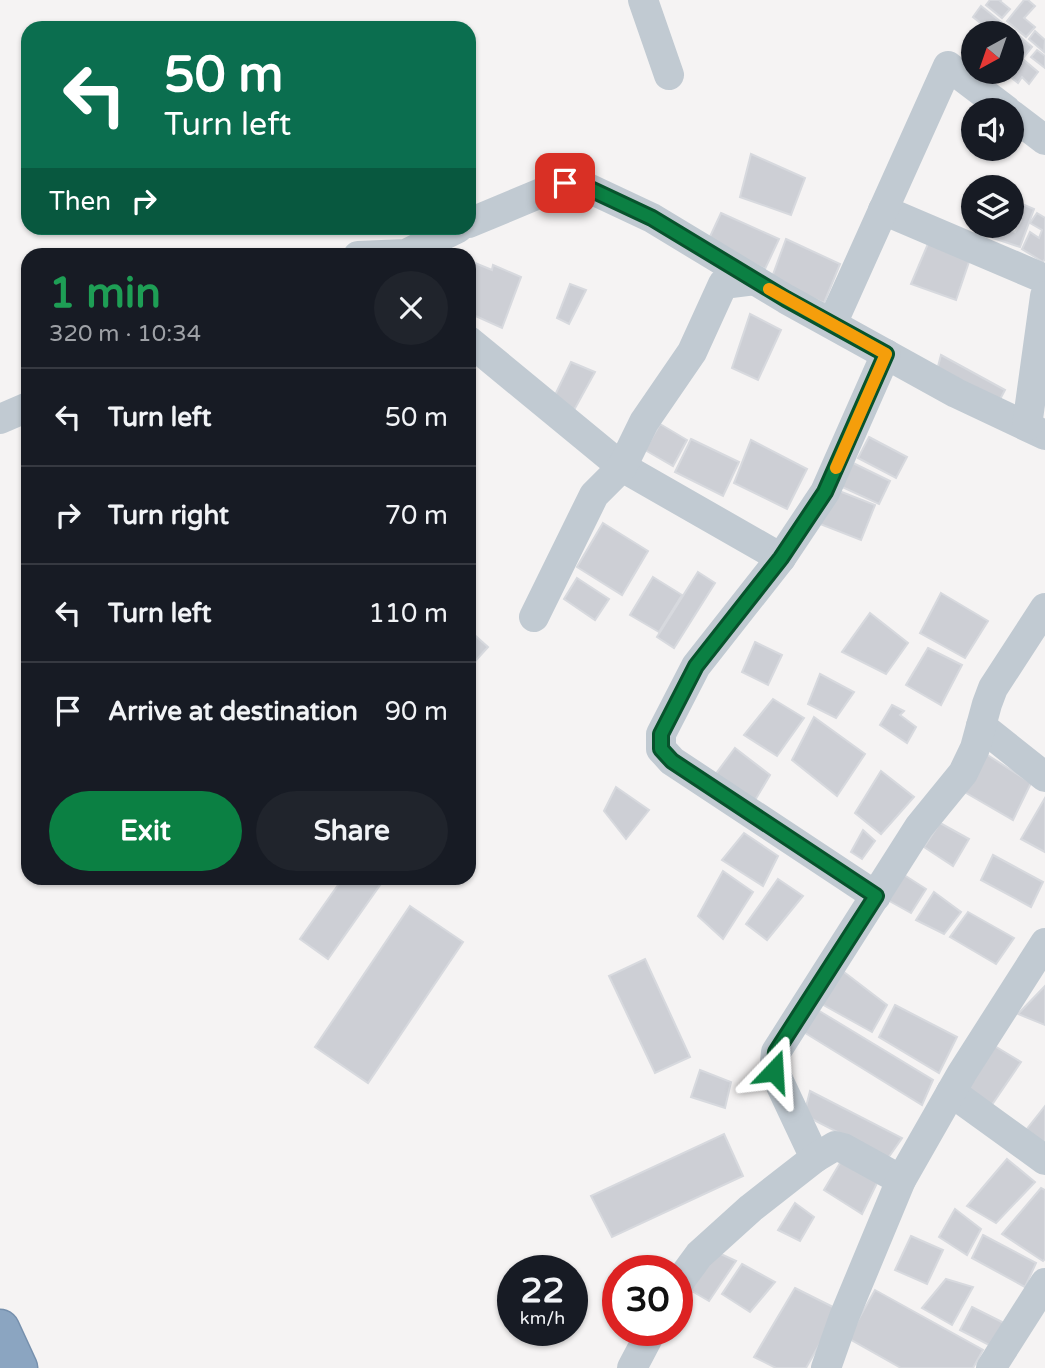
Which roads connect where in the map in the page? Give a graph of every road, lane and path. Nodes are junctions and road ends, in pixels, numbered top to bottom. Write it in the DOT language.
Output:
graph roads {
  1 [pos="643,0"];
  2 [pos="669,75"];
  3 [pos="990,98"];
  4 [pos="1024,124"];
  5 [pos="1045,140"];
  6 [pos="883,210"];
  7 [pos="476,220"];
  8 [pos="444,235"];
  9 [pos="418,248"];
  10 [pos="1045,279"];
  11 [pos="755,280"];
  12 [pos="1045,296"];
  13 [pos="832,324"];
  14 [pos="476,347"];
  15 [pos="886,354"];
  16 [pos="21,410"];
  17 [pos="0,419"];
  18 [pos="1036,430"];
  19 [pos="622,467"];
  20 [pos="781,558"];
  21 [pos="1045,608"];
  22 [pos="534,617"];
  23 [pos="981,726"];
  24 [pos="1045,777"];
  25 [pos="876,896"];
  26 [pos="1045,943"];
  27 [pos="951,1092"];
  28 [pos="815,1158"];
  29 [pos="1045,1160"];
  30 [pos="901,1180"];
  31 [pos="693,1263"];
  32 [pos="1045,1283"];
  33 [pos="0,1329"];
  34 [pos="644,1346"];
  35 [pos="18,1368"];
  36 [pos="632,1368"];
  37 [pos="826,1368"];
  38 [pos="991,1368"];
  1 -- 2 [label="street"];
  3 -- 6 [label="street"];
  4 -- 5 [label="street"];
  6 -- 10 [label="street"];
  6 -- 13 [label="street"];
  7 -- 11 [label="street"];
  8 -- 9 [label="street"];
  11 -- 13 [label="street"];
  11 -- 19 [label="street"];
  12 -- 18 [label="street"];
  13 -- 15 [label="street"];
  14 -- 19 [label="street"];
  15 -- 18 [label="street"];
  15 -- 20 [label="street"];
  16 -- 17 [label="street"];
  19 -- 20 [label="street"];
  19 -- 22 [label="street"];
  20 -- 25 [label="street"];
  21 -- 23 [label="street"];
  23 -- 24 [label="street"];
  23 -- 25 [label="street"];
  25 -- 28 [label="street"];
  26 -- 27 [label="street"];
  27 -- 29 [label="street"];
  27 -- 30 [label="street"];
  28 -- 30 [label="street"];
  28 -- 31 [label="street"];
  30 -- 37 [label="street"];
  32 -- 38 [label="street"];
  33 -- 35 [label="highway"];
  34 -- 36 [label="street"];
}
